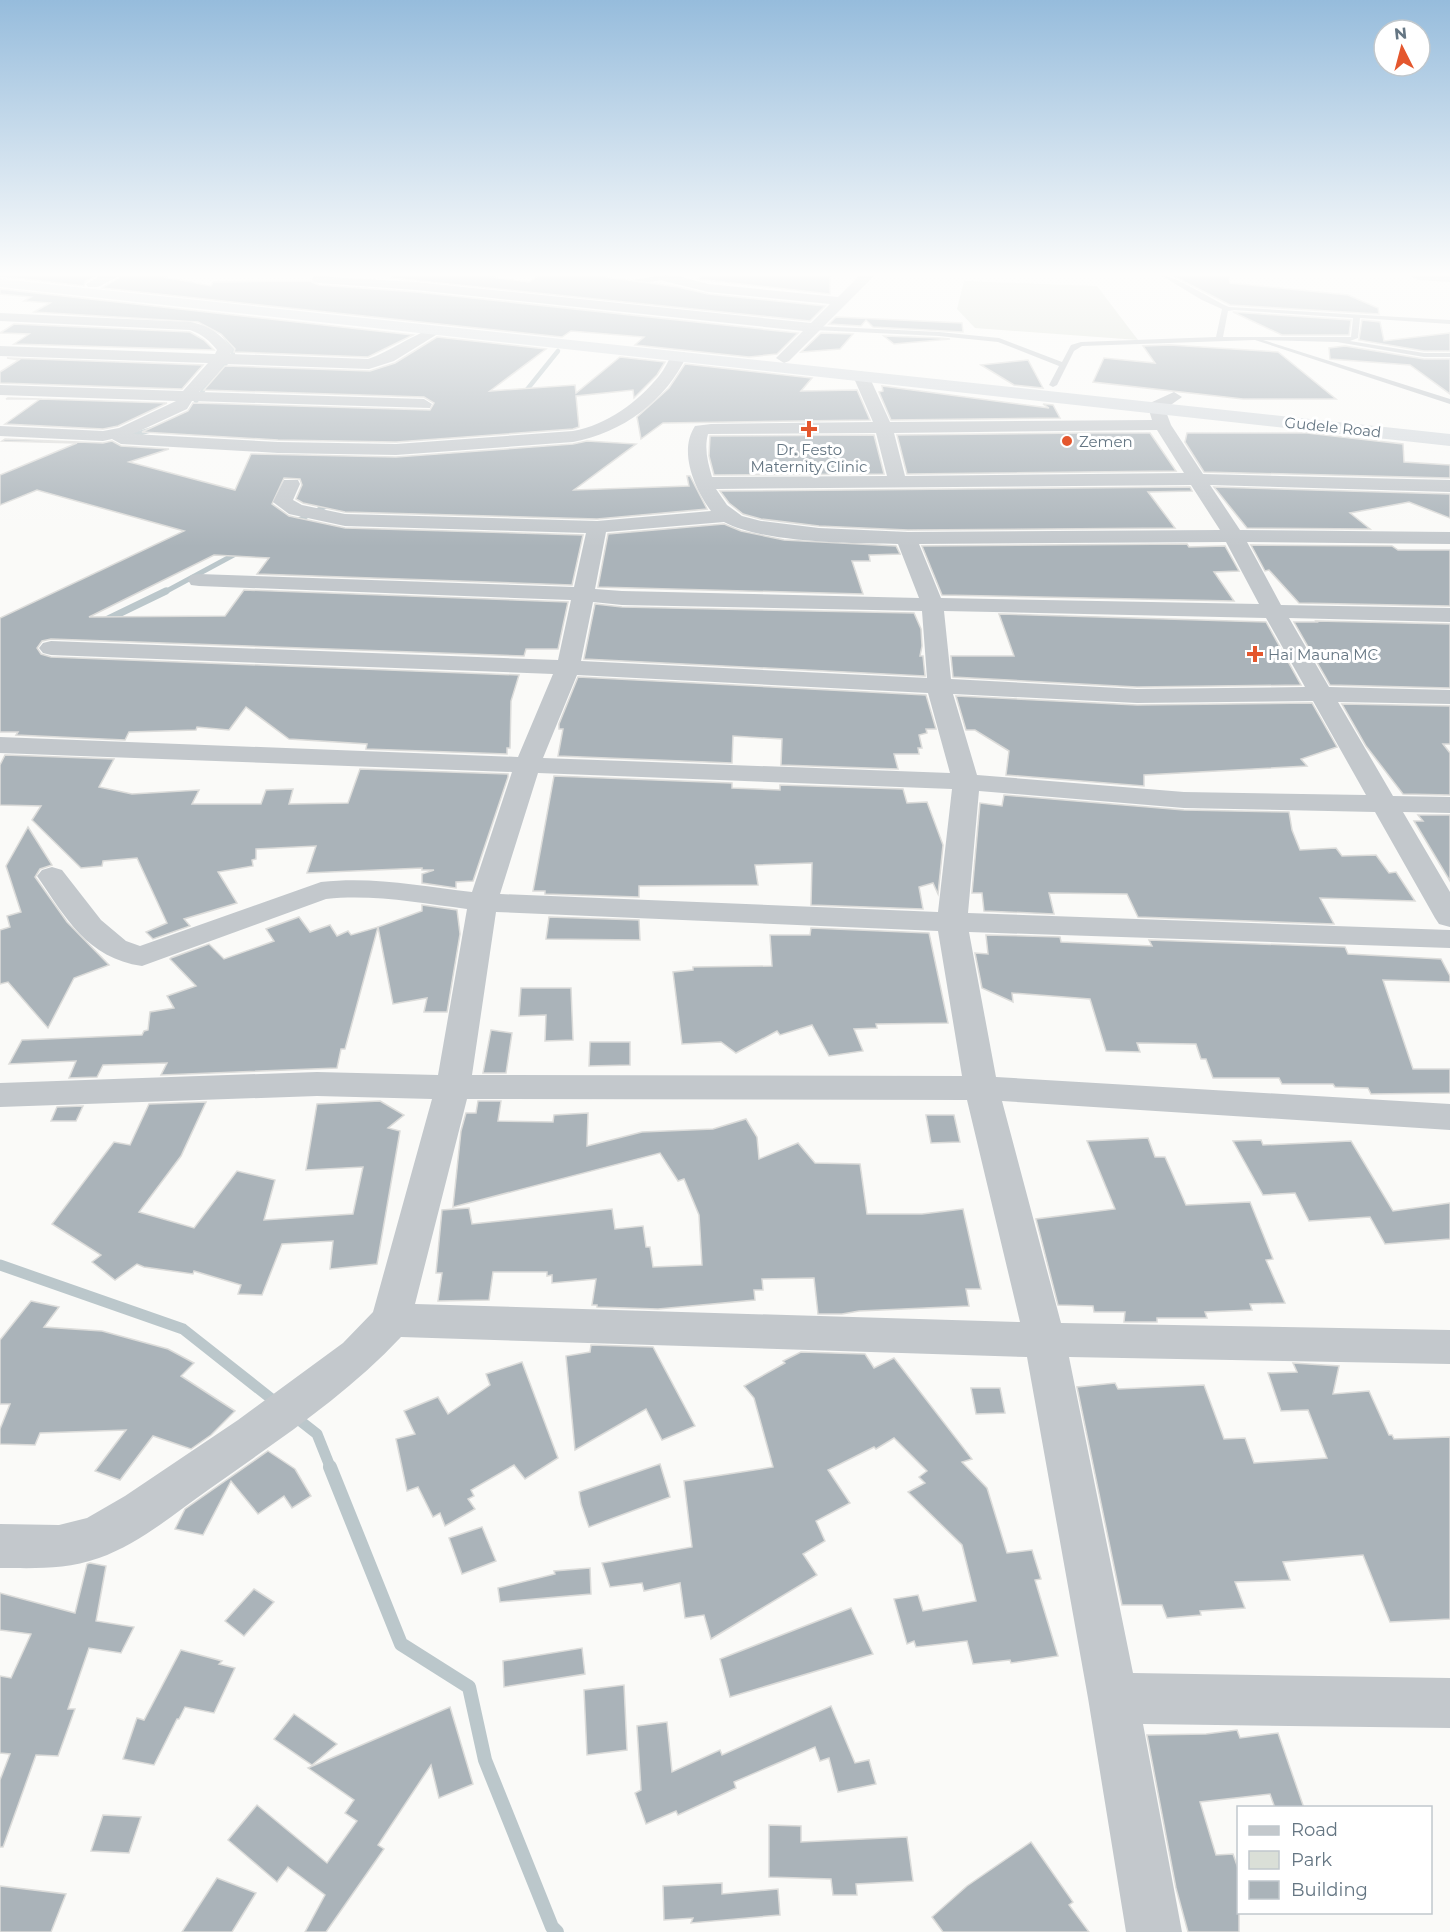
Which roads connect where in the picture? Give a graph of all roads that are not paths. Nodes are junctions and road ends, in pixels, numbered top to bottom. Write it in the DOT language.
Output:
graph roads {
  1 [pos="75,366"];
  2 [pos="214,366"];
  3 [pos="675,366"];
  4 [pos="776,366"];
  5 [pos="865,366"];
  6 [pos="1063,366"];
  7 [pos="1338,366"];
  8 [pos="861,376"];
  9 [pos="1053,385"];
  10 [pos="0,390"];
  11 [pos="43,392"];
  12 [pos="186,396"];
  13 [pos="1450,402"];
  14 [pos="424,404"];
  15 [pos="1164,410"];
  16 [pos="9,413"];
  17 [pos="884,428"];
  18 [pos="1450,428"];
  19 [pos="0,431"];
  20 [pos="121,439"];
  21 [pos="1450,440"];
  22 [pos="1195,479"];
  23 [pos="897,480"];
  24 [pos="706,483"];
  25 [pos="291,484"];
  26 [pos="1450,486"];
  27 [pos="728,516"];
  28 [pos="597,527"];
  29 [pos="1233,535"];
  30 [pos="906,538"];
  31 [pos="1450,538"];
  32 [pos="199,580"];
  33 [pos="582,594"];
  34 [pos="932,602"];
  35 [pos="1273,610"];
  36 [pos="1450,615"];
  37 [pos="51,648"];
  38 [pos="568,667"];
  39 [pos="939,688"];
  40 [pos="1323,694"];
  41 [pos="1450,697"];
  42 [pos="0,745"];
  43 [pos="527,766"];
  44 [pos="966,782"];
  45 [pos="1384,804"];
  46 [pos="1450,805"];
  47 [pos="52,876"];
  48 [pos="483,902"];
  49 [pos="1450,918"];
  50 [pos="952,922"];
  51 [pos="1450,939"];
  52 [pos="453,1087"];
  53 [pos="981,1088"];
  54 [pos="0,1095"];
  55 [pos="1450,1117"];
  56 [pos="391,1320"];
  57 [pos="1045,1340"];
  58 [pos="1450,1347"];
  59 [pos="0,1546"];
  60 [pos="1113,1698"];
  61 [pos="1450,1703"];
  62 [pos="1154,1932"];
  1 -- 11 [label="street"];
  2 -- 12 [label="street"];
  3 -- 20 [label="street"];
  4 -- 8 [label="highway, Gudele Road"];
  5 -- 9 [label="highway, Gudele Road"];
  6 -- 9 [label="lane"];
  7 -- 13 [label="lane"];
  8 -- 15 [label="highway, Gudele Road"];
  8 -- 17 [label="street"];
  9 -- 15 [label="highway, Gudele Road"];
  10 -- 11 [label="street"];
  11 -- 12 [label="street"];
  11 -- 16 [label="street"];
  12 -- 14 [label="street"];
  12 -- 19 [label="street"];
  15 -- 17 [label="street"];
  15 -- 18 [label="highway, Gudele Road"];
  15 -- 21 [label="highway, Gudele Road"];
  15 -- 22 [label="street"];
  17 -- 23 [label="street"];
  17 -- 24 [label="street"];
  22 -- 23 [label="street"];
  22 -- 26 [label="street"];
  22 -- 29 [label="street"];
  23 -- 24 [label="street"];
  24 -- 27 [label="street"];
  25 -- 28 [label="street"];
  27 -- 28 [label="street"];
  27 -- 30 [label="street"];
  28 -- 33 [label="street"];
  29 -- 30 [label="street"];
  29 -- 31 [label="street"];
  29 -- 35 [label="street"];
  30 -- 34 [label="street"];
  32 -- 33 [label="street"];
  33 -- 34 [label="street"];
  33 -- 38 [label="street"];
  34 -- 35 [label="street"];
  34 -- 39 [label="street"];
  35 -- 36 [label="street"];
  35 -- 40 [label="street"];
  37 -- 38 [label="street"];
  38 -- 39 [label="street"];
  38 -- 43 [label="street"];
  39 -- 40 [label="street"];
  39 -- 44 [label="street"];
  40 -- 41 [label="street"];
  40 -- 45 [label="street"];
  42 -- 43 [label="street"];
  43 -- 44 [label="street"];
  43 -- 48 [label="street"];
  44 -- 45 [label="street"];
  44 -- 50 [label="street"];
  45 -- 46 [label="street"];
  45 -- 49 [label="street"];
  47 -- 48 [label="street"];
  48 -- 50 [label="street"];
  48 -- 52 [label="street"];
  50 -- 51 [label="street"];
  50 -- 53 [label="street"];
  52 -- 53 [label="street"];
  52 -- 54 [label="street"];
  52 -- 56 [label="street"];
  53 -- 55 [label="street"];
  53 -- 57 [label="street"];
  56 -- 57 [label="street"];
  56 -- 59 [label="street"];
  57 -- 58 [label="street"];
  57 -- 60 [label="street"];
  60 -- 61 [label="street"];
  60 -- 62 [label="street"];
}
